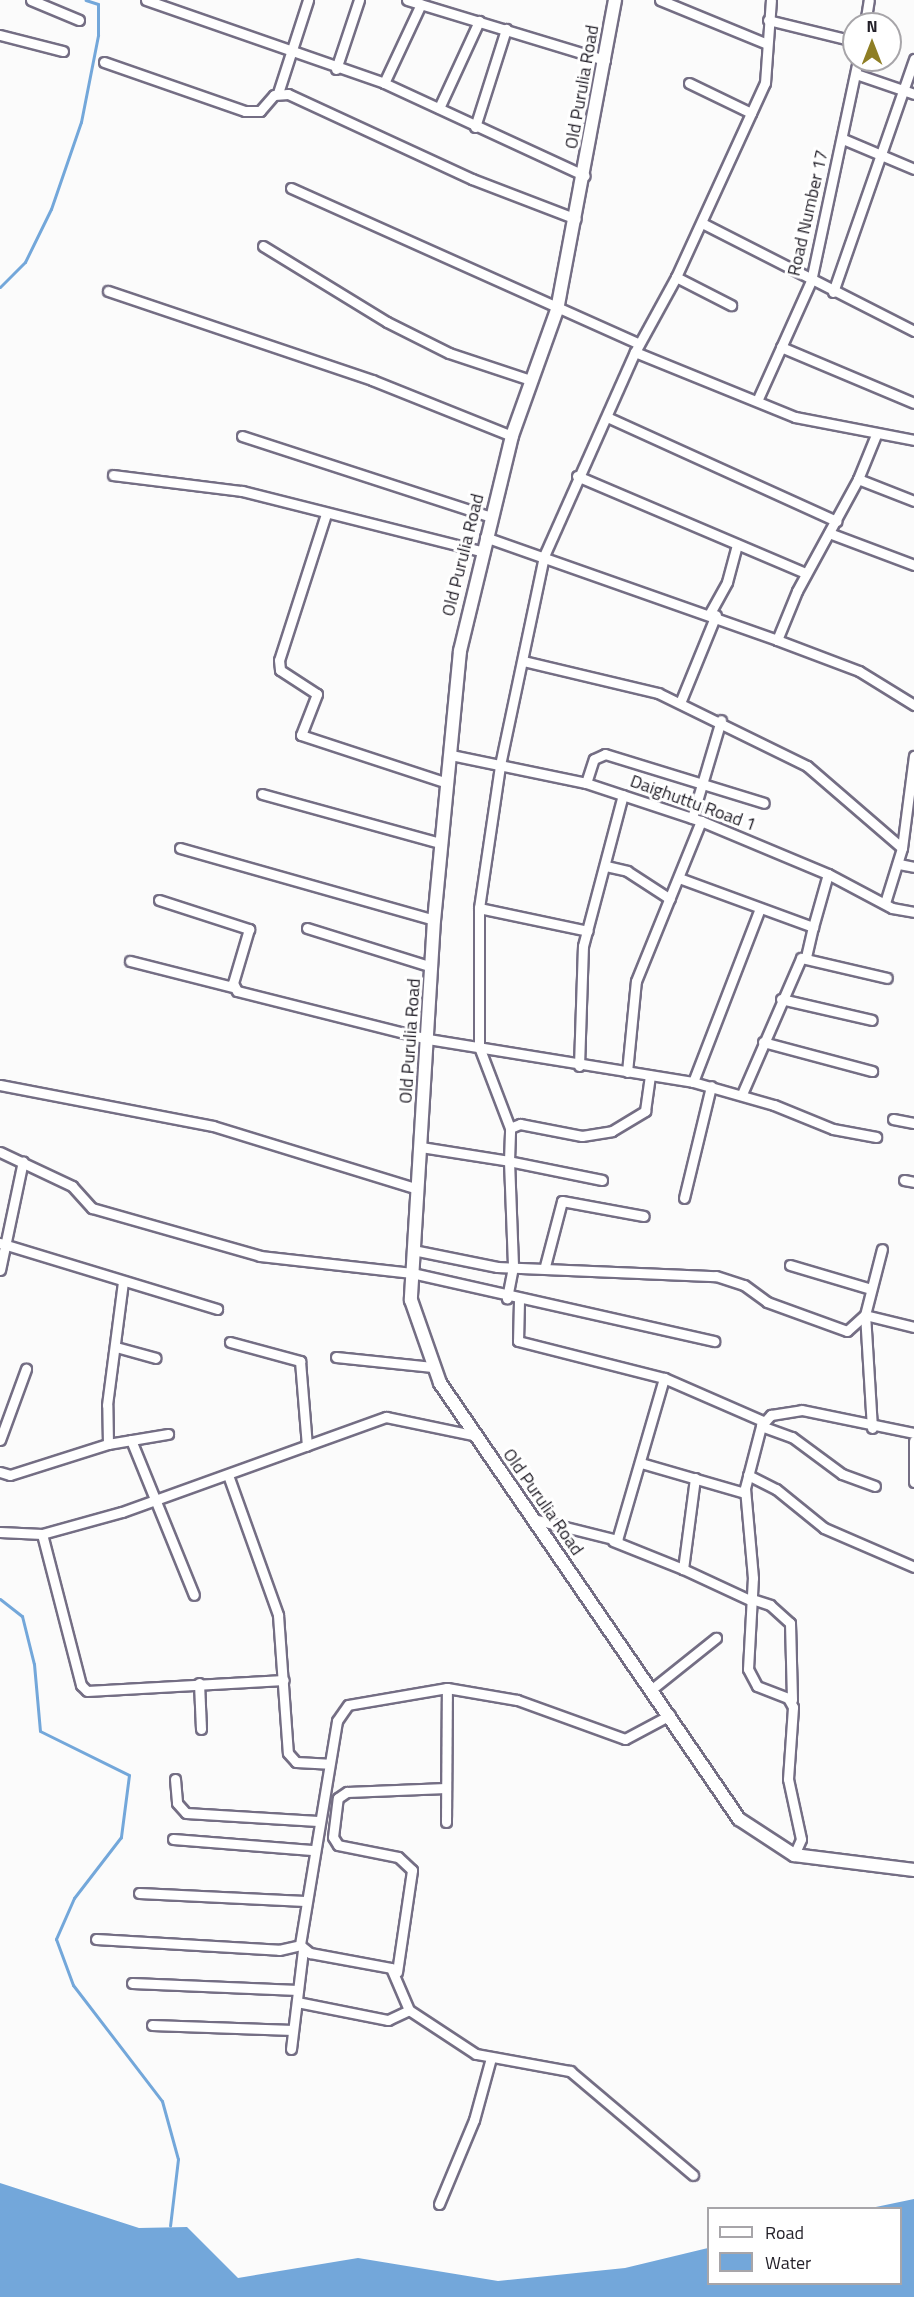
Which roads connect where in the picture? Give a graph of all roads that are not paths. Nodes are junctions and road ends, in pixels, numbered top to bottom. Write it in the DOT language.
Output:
graph roads {
  1 [pos="31,0"];
  2 [pos="146,0"];
  3 [pos="308,0"];
  4 [pos="359,0"];
  5 [pos="407,0"];
  6 [pos="615,0"];
  7 [pos="660,0"];
  8 [pos="771,0"];
  9 [pos="421,4"];
  10 [pos="79,20"];
  11 [pos="768,20"];
  12 [pos="479,21"];
  13 [pos="506,29"];
  14 [pos="0,35"];
  15 [pos="842,38"];
  16 [pos="765,43"];
  17 [pos="63,51"];
  18 [pos="292,54"];
  19 [pos="914,59"];
  20 [pos="605,60"];
  21 [pos="104,62"];
  22 [pos="336,69"];
  23 [pos="856,74"];
  24 [pos="384,83"];
  25 [pos="689,83"];
  26 [pos="903,90"];
  27 [pos="279,93"];
  28 [pos="914,94"];
  29 [pos="439,108"];
  30 [pos="752,113"];
  31 [pos="475,127"];
  32 [pos="843,139"];
  33 [pos="880,156"];
  34 [pos="914,169"];
  35 [pos="585,176"];
  36 [pos="291,188"];
  37 [pos="576,219"];
  38 [pos="702,223"];
  39 [pos="263,246"];
  40 [pos="676,277"];
  41 [pos="810,281"];
  42 [pos="108,291"];
  43 [pos="833,292"];
  44 [pos="731,305"];
  45 [pos="557,310"];
  46 [pos="914,331"];
  47 [pos="781,347"];
  48 [pos="637,348"];
  49 [pos="530,380"];
  50 [pos="757,401"];
  51 [pos="914,403"];
  52 [pos="607,417"];
  53 [pos="876,435"];
  54 [pos="242,436"];
  55 [pos="512,436"];
  56 [pos="914,440"];
  57 [pos="113,475"];
  58 [pos="577,476"];
  59 [pos="858,479"];
  60 [pos="914,501"];
  61 [pos="326,514"];
  62 [pos="491,517"];
  63 [pos="836,521"];
  64 [pos="829,533"];
  65 [pos="485,537"];
  66 [pos="737,544"];
  67 [pos="481,551"];
  68 [pos="544,555"];
  69 [pos="914,565"];
  70 [pos="806,573"];
  71 [pos="713,614"];
  72 [pos="777,640"];
  73 [pos="523,661"];
  74 [pos="680,702"];
  75 [pos="914,705"];
  76 [pos="721,720"];
  77 [pos="451,755"];
  78 [pos="914,756"];
  79 [pos="500,765"];
  80 [pos="447,783"];
  81 [pos="586,783"];
  82 [pos="701,783"];
  83 [pos="262,794"];
  84 [pos="623,795"];
  85 [pos="764,803"];
  86 [pos="697,820"];
  87 [pos="440,843"];
  88 [pos="180,848"];
  89 [pos="902,848"];
  90 [pos="899,864"];
  91 [pos="606,866"];
  92 [pos="914,867"];
  93 [pos="828,874"];
  94 [pos="679,878"];
  95 [pos="670,899"];
  96 [pos="159,900"];
  97 [pos="885,903"];
  98 [pos="479,908"];
  99 [pos="760,908"];
  100 [pos="914,912"];
  101 [pos="434,920"];
  102 [pos="813,927"];
  103 [pos="306,928"];
  104 [pos="588,931"];
  105 [pos="806,957"];
  106 [pos="130,961"];
  107 [pos="432,967"];
  108 [pos="887,978"];
  109 [pos="232,987"];
  110 [pos="781,999"];
  111 [pos="872,1020"];
  112 [pos="428,1038"];
  113 [pos="763,1042"];
  114 [pos="479,1047"];
  115 [pos="579,1066"];
  116 [pos="872,1071"];
  117 [pos="627,1072"];
  118 [pos="650,1075"];
  119 [pos="693,1082"];
  120 [pos="0,1085"];
  121 [pos="711,1086"];
  122 [pos="742,1094"];
  123 [pos="893,1119"];
  124 [pos="914,1123"];
  125 [pos="510,1128"];
  126 [pos="876,1137"];
  127 [pos="421,1147"];
  128 [pos="0,1152"];
  129 [pos="23,1161"];
  130 [pos="509,1161"];
  131 [pos="904,1179"];
  132 [pos="602,1180"];
  133 [pos="914,1182"];
  134 [pos="418,1189"];
  135 [pos="684,1198"];
  136 [pos="644,1216"];
  137 [pos="2,1244"];
  138 [pos="882,1249"];
  139 [pos="413,1250"];
  140 [pos="790,1265"];
  141 [pos="545,1266"];
  142 [pos="513,1267"];
  143 [pos="0,1270"];
  144 [pos="412,1273"];
  145 [pos="123,1281"];
  146 [pos="871,1289"];
  147 [pos="507,1298"];
  148 [pos="519,1301"];
  149 [pos="217,1309"];
  150 [pos="865,1315"];
  151 [pos="914,1327"];
  152 [pos="714,1341"];
  153 [pos="230,1342"];
  154 [pos="116,1347"];
  155 [pos="336,1357"];
  156 [pos="156,1358"];
  157 [pos="432,1367"];
  158 [pos="26,1369"];
  159 [pos="664,1378"];
  160 [pos="762,1423"];
  161 [pos="872,1428"];
  162 [pos="914,1433"];
  163 [pos="168,1434"];
  164 [pos="473,1435"];
  165 [pos="0,1440"];
  166 [pos="131,1440"];
  167 [pos="914,1441"];
  168 [pos="108,1444"];
  169 [pos="307,1446"];
  170 [pos="641,1463"];
  171 [pos="0,1472"];
  172 [pos="228,1475"];
  173 [pos="748,1475"];
  174 [pos="695,1478"];
  175 [pos="914,1482"];
  176 [pos="875,1486"];
  177 [pos="745,1493"];
  178 [pos="155,1500"];
  179 [pos="533,1518"];
  180 [pos="0,1532"];
  181 [pos="42,1534"];
  182 [pos="613,1541"];
  183 [pos="914,1567"];
  184 [pos="684,1569"];
  185 [pos="194,1595"];
  186 [pos="752,1600"];
  187 [pos="716,1638"];
  188 [pos="284,1680"];
  189 [pos="199,1683"];
  190 [pos="447,1688"];
  191 [pos="652,1689"];
  192 [pos="792,1700"];
  193 [pos="670,1715"];
  194 [pos="201,1729"];
  195 [pos="328,1764"];
  196 [pos="175,1779"];
  197 [pos="446,1788"];
  198 [pos="318,1821"];
  199 [pos="446,1822"];
  200 [pos="173,1839"];
  201 [pos="312,1850"];
  202 [pos="794,1856"];
  203 [pos="914,1870"];
  204 [pos="139,1893"];
  205 [pos="305,1901"];
  206 [pos="96,1939"];
  207 [pos="302,1948"];
  208 [pos="397,1972"];
  209 [pos="132,1983"];
  210 [pos="298,1990"];
  211 [pos="297,2002"];
  212 [pos="410,2010"];
  213 [pos="152,2025"];
  214 [pos="293,2030"];
  215 [pos="291,2049"];
  216 [pos="491,2058"];
  217 [pos="693,2175"];
  218 [pos="439,2204"];
  1 -- 10 [label="street"];
  2 -- 18 [label="street"];
  3 -- 18 [label="street"];
  4 -- 22 [label="street"];
  5 -- 9 [label="street"];
  6 -- 20 [label="main road, Old Purulia Road"];
  7 -- 16 [label="street"];
  8 -- 11 [label="street"];
  9 -- 12 [label="street"];
  9 -- 24 [label="street"];
  11 -- 15 [label="street"];
  11 -- 16 [label="street"];
  12 -- 13 [label="street"];
  12 -- 29 [label="street"];
  13 -- 20 [label="street"];
  13 -- 31 [label="street"];
  14 -- 17 [label="street"];
  16 -- 30 [label="street"];
  18 -- 22 [label="street"];
  18 -- 27 [label="street"];
  19 -- 26 [label="street"];
  20 -- 35 [label="main road, Old Purulia Road"];
  21 -- 27 [label="street"];
  22 -- 24 [label="street"];
  23 -- 26 [label="street"];
  23 -- 32 [label="street, Road Number 17"];
  24 -- 29 [label="street"];
  25 -- 30 [label="street"];
  26 -- 28 [label="street"];
  26 -- 33 [label="street"];
  27 -- 37 [label="street"];
  29 -- 31 [label="street"];
  30 -- 38 [label="street"];
  31 -- 35 [label="street"];
  32 -- 33 [label="street"];
  32 -- 41 [label="street, Road Number 17"];
  33 -- 34 [label="street"];
  33 -- 43 [label="street"];
  35 -- 37 [label="main road, Old Purulia Road"];
  36 -- 45 [label="street"];
  37 -- 45 [label="main road, Old Purulia Road"];
  38 -- 40 [label="street"];
  38 -- 41 [label="street"];
  39 -- 49 [label="street"];
  40 -- 44 [label="street"];
  40 -- 48 [label="street"];
  41 -- 43 [label="street"];
  41 -- 47 [label="street, Road Number 17"];
  42 -- 55 [label="street"];
  43 -- 46 [label="street"];
  45 -- 48 [label="street"];
  45 -- 49 [label="main road, Old Purulia Road"];
  47 -- 50 [label="street, Road Number 17"];
  47 -- 51 [label="street"];
  48 -- 50 [label="street"];
  48 -- 52 [label="street"];
  49 -- 55 [label="main road, Old Purulia Road"];
  50 -- 53 [label="street"];
  52 -- 58 [label="street"];
  52 -- 63 [label="street"];
  53 -- 56 [label="street"];
  53 -- 59 [label="street"];
  54 -- 62 [label="street"];
  55 -- 62 [label="main road, Old Purulia Road"];
  57 -- 61 [label="street"];
  58 -- 66 [label="street"];
  58 -- 68 [label="street"];
  59 -- 60 [label="street"];
  59 -- 63 [label="street"];
  61 -- 67 [label="street"];
  61 -- 80 [label="street"];
  62 -- 65 [label="main road, Old Purulia Road"];
  63 -- 64 [label="street"];
  64 -- 69 [label="street"];
  64 -- 70 [label="street"];
  65 -- 67 [label="main road, Old Purulia Road"];
  65 -- 68 [label="street"];
  66 -- 70 [label="street"];
  66 -- 71 [label="street"];
  67 -- 77 [label="main road, Old Purulia Road"];
  68 -- 71 [label="street"];
  68 -- 73 [label="street"];
  70 -- 72 [label="street"];
  71 -- 72 [label="street"];
  71 -- 74 [label="street"];
  72 -- 75 [label="street"];
  73 -- 74 [label="street"];
  73 -- 79 [label="street"];
  74 -- 76 [label="street"];
  76 -- 82 [label="street"];
  76 -- 89 [label="street"];
  77 -- 79 [label="street, Daighuttu Road 1"];
  77 -- 80 [label="main road, Old Purulia Road"];
  78 -- 89 [label="street"];
  79 -- 81 [label="street, Daighuttu Road 1"];
  79 -- 98 [label="street"];
  80 -- 87 [label="main road, Old Purulia Road"];
  81 -- 82 [label="street"];
  81 -- 84 [label="street, Daighuttu Road 1"];
  82 -- 85 [label="street"];
  82 -- 86 [label="street"];
  83 -- 87 [label="street"];
  84 -- 86 [label="street, Daighuttu Road 1"];
  84 -- 91 [label="street"];
  86 -- 93 [label="street, Daighuttu Road 1"];
  86 -- 94 [label="street"];
  87 -- 101 [label="main road, Old Purulia Road"];
  88 -- 101 [label="street"];
  89 -- 90 [label="street"];
  90 -- 92 [label="street"];
  90 -- 97 [label="street"];
  91 -- 95 [label="street"];
  91 -- 104 [label="street"];
  93 -- 97 [label="street, Daighuttu Road 1"];
  93 -- 102 [label="street"];
  94 -- 95 [label="street"];
  94 -- 99 [label="street"];
  95 -- 117 [label="street"];
  96 -- 109 [label="street"];
  97 -- 100 [label="street, Daighuttu Road 1"];
  98 -- 104 [label="street"];
  98 -- 114 [label="street"];
  99 -- 102 [label="street"];
  99 -- 119 [label="street"];
  101 -- 107 [label="main road, Old Purulia Road"];
  102 -- 105 [label="street"];
  103 -- 107 [label="street"];
  104 -- 115 [label="street"];
  105 -- 108 [label="street"];
  105 -- 110 [label="street"];
  106 -- 109 [label="street"];
  107 -- 112 [label="main road, Old Purulia Road"];
  109 -- 112 [label="street"];
  110 -- 111 [label="street"];
  110 -- 113 [label="street"];
  112 -- 114 [label="street"];
  112 -- 127 [label="main road, Old Purulia Road"];
  113 -- 116 [label="street"];
  113 -- 122 [label="street"];
  114 -- 115 [label="street"];
  114 -- 125 [label="street"];
  115 -- 117 [label="street"];
  117 -- 118 [label="street"];
  118 -- 119 [label="street"];
  118 -- 125 [label="street"];
  119 -- 121 [label="street"];
  120 -- 134 [label="street"];
  121 -- 122 [label="street"];
  121 -- 135 [label="street"];
  122 -- 126 [label="street"];
  123 -- 124 [label="street"];
  125 -- 130 [label="street"];
  127 -- 130 [label="street"];
  127 -- 134 [label="main road, Old Purulia Road"];
  128 -- 129 [label="street"];
  129 -- 137 [label="street"];
  129 -- 144 [label="street"];
  130 -- 132 [label="street"];
  130 -- 142 [label="street"];
  131 -- 133 [label="street"];
  134 -- 139 [label="main road, Old Purulia Road"];
  136 -- 141 [label="street"];
  137 -- 143 [label="street"];
  137 -- 145 [label="street"];
  138 -- 146 [label="street"];
  139 -- 142 [label="street"];
  139 -- 144 [label="main road, Old Purulia Road"];
  140 -- 146 [label="street"];
  141 -- 142 [label="street"];
  141 -- 150 [label="street"];
  142 -- 147 [label="street"];
  144 -- 147 [label="street"];
  144 -- 157 [label="main road, Old Purulia Road"];
  145 -- 149 [label="street"];
  145 -- 154 [label="street"];
  146 -- 150 [label="street"];
  147 -- 148 [label="street"];
  148 -- 152 [label="street"];
  148 -- 159 [label="street"];
  150 -- 151 [label="street"];
  150 -- 161 [label="street"];
  153 -- 169 [label="street"];
  154 -- 156 [label="street"];
  154 -- 168 [label="street"];
  155 -- 157 [label="street"];
  157 -- 164 [label="main road, Old Purulia Road"];
  158 -- 165 [label="street"];
  159 -- 160 [label="street"];
  159 -- 170 [label="street"];
  160 -- 161 [label="street"];
  160 -- 173 [label="street"];
  160 -- 176 [label="street"];
  161 -- 162 [label="street"];
  163 -- 166 [label="street"];
  164 -- 169 [label="street"];
  164 -- 179 [label="main road, Old Purulia Road"];
  166 -- 168 [label="street"];
  166 -- 178 [label="street"];
  167 -- 175 [label="street"];
  168 -- 171 [label="street"];
  169 -- 172 [label="street"];
  170 -- 174 [label="street"];
  170 -- 182 [label="street"];
  172 -- 178 [label="street"];
  172 -- 188 [label="street"];
  173 -- 177 [label="street"];
  173 -- 183 [label="street"];
  174 -- 177 [label="street"];
  174 -- 184 [label="street"];
  177 -- 186 [label="street"];
  178 -- 181 [label="street"];
  178 -- 185 [label="street"];
  179 -- 182 [label="street"];
  179 -- 191 [label="main road, Old Purulia Road"];
  180 -- 181 [label="street"];
  181 -- 189 [label="street"];
  182 -- 184 [label="street"];
  184 -- 186 [label="street"];
  186 -- 192 [label="street"];
  186 -- 192 [label="street"];
  187 -- 191 [label="street"];
  188 -- 189 [label="street"];
  188 -- 195 [label="street"];
  189 -- 194 [label="street"];
  190 -- 193 [label="street"];
  190 -- 195 [label="street"];
  190 -- 197 [label="street"];
  191 -- 193 [label="main road, Old Purulia Road"];
  192 -- 202 [label="street"];
  193 -- 202 [label="main road, Old Purulia Road"];
  195 -- 198 [label="street"];
  196 -- 198 [label="street"];
  197 -- 199 [label="street"];
  197 -- 208 [label="street"];
  198 -- 201 [label="street"];
  200 -- 201 [label="street"];
  201 -- 205 [label="street"];
  202 -- 203 [label="main road, Old Purulia Road"];
  204 -- 205 [label="street"];
  205 -- 207 [label="street"];
  206 -- 207 [label="street"];
  207 -- 208 [label="street"];
  207 -- 210 [label="street"];
  208 -- 212 [label="street"];
  209 -- 210 [label="street"];
  210 -- 211 [label="street"];
  211 -- 212 [label="street"];
  211 -- 214 [label="street"];
  212 -- 216 [label="street"];
  213 -- 214 [label="street"];
  214 -- 215 [label="street"];
  216 -- 217 [label="street"];
  216 -- 218 [label="street"];
}
